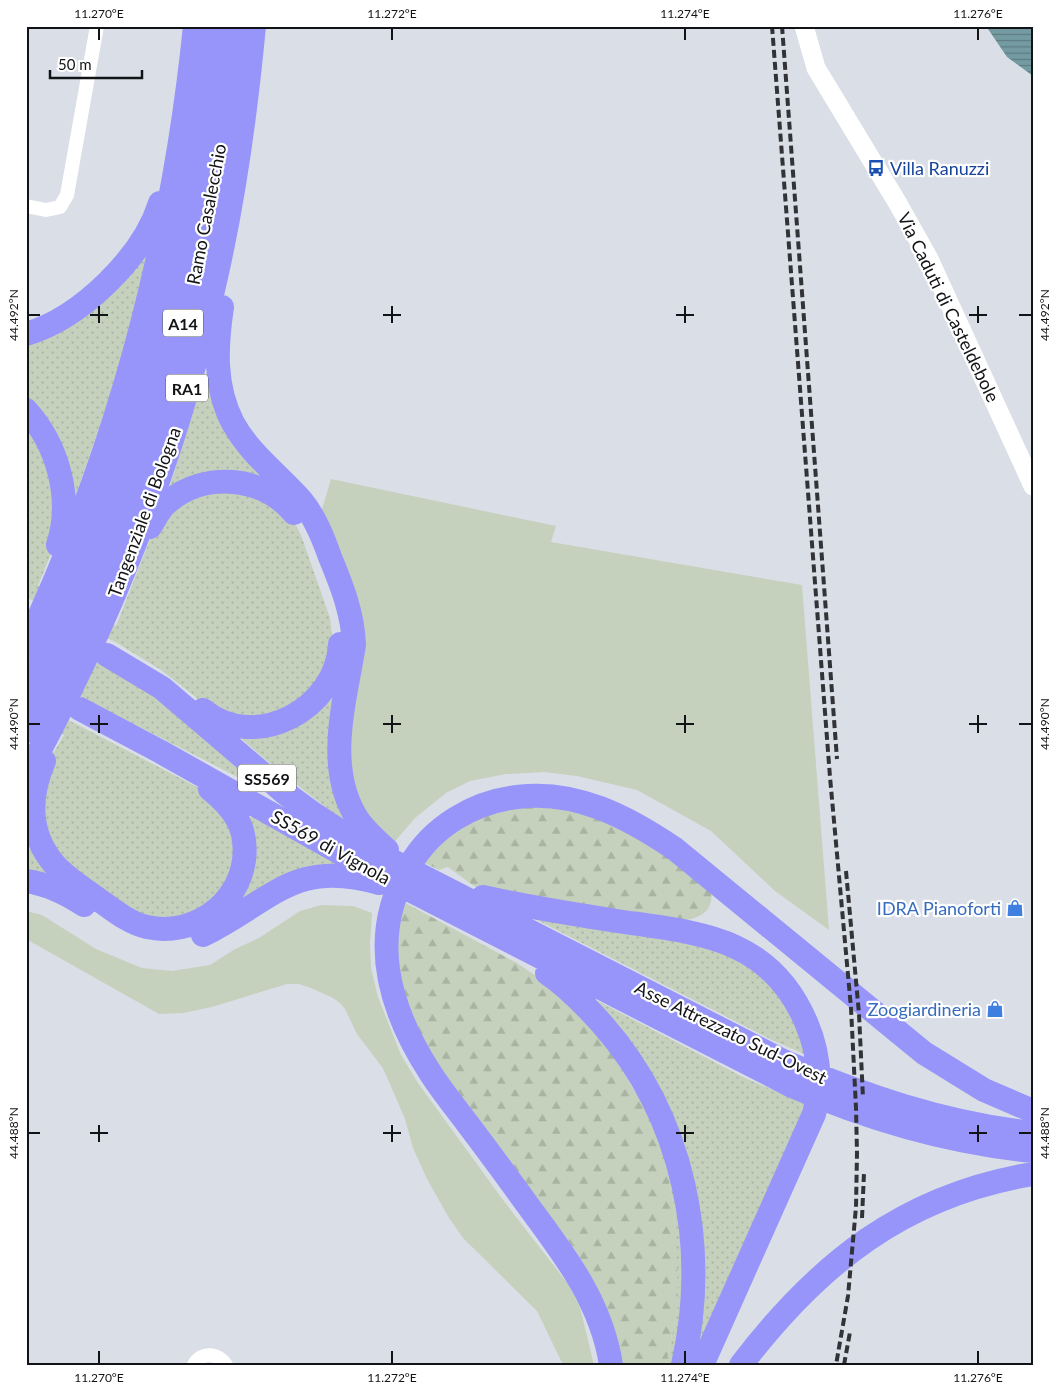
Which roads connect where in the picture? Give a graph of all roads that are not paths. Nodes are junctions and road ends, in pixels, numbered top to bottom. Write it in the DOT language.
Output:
graph roads {
  1 [pos="97,26"];
  2 [pos="214,26"];
  3 [pos="234,26"];
  4 [pos="254,26"];
  5 [pos="804,26"];
  6 [pos="194,33"];
  7 [pos="234,189"];
  8 [pos="26,206"];
  9 [pos="26,334"];
  10 [pos="26,410"];
  11 [pos="1033,486"];
  12 [pos="120,581"];
  13 [pos="71,601"];
  14 [pos="28,641"];
  15 [pos="108,655"];
  16 [pos="141,674"];
  17 [pos="26,691"];
  18 [pos="74,703"];
  19 [pos="41,729"];
  20 [pos="161,752"];
  21 [pos="26,776"];
  22 [pos="404,867"];
  23 [pos="26,881"];
  24 [pos="444,887"];
  25 [pos="414,893"];
  26 [pos="477,926"];
  27 [pos="1033,1111"];
  28 [pos="1033,1133"];
  29 [pos="1033,1151"];
  30 [pos="1033,1174"];
  31 [pos="195,1363"];
  32 [pos="226,1365"];
  33 [pos="611,1365"];
  34 [pos="683,1365"];
  35 [pos="702,1365"];
  36 [pos="741,1365"];
  1 -- 8 [label="street"];
  2 -- 13 [label="highway, Ramo Casalecchio / A14"];
  3 -- 13 [label="highway, Ramo Casalecchio / A14"];
  4 -- 7 [label="highway, Tangenziale di Bologna / RA1"];
  5 -- 11 [label="main road, Via Caduti di Casteldebole"];
  6 -- 9 [label="highway"];
  6 -- 13 [label="highway, Tangenziale di Bologna / RA1"];
  7 -- 12 [label="highway, Tangenziale di Bologna / RA1"];
  7 -- 22 [label="highway"];
  10 -- 13 [label="highway"];
  12 -- 13 [label="highway, Tangenziale di Bologna / RA1"];
  12 -- 16 [label="highway"];
  13 -- 14 [label="highway, Tangenziale di Bologna / RA1"];
  13 -- 17 [label="highway, Ramo Casalecchio / A14"];
  13 -- 18 [label="highway, Tangenziale di Bologna / RA1"];
  13 -- 19 [label="highway, Ramo Casalecchio / A14"];
  15 -- 16 [label="highway, SS569 di Vignola / SS569"];
  16 -- 22 [label="highway, SS569 di Vignola / SS569"];
  18 -- 19 [label="highway, Tangenziale di Bologna / RA1"];
  18 -- 20 [label="highway, SS569 di Vignola / SS569"];
  19 -- 20 [label="highway"];
  19 -- 21 [label="highway, Tangenziale di Bologna / RA1"];
  20 -- 25 [label="highway, SS569 di Vignola / SS569"];
  22 -- 24 [label="highway, SS569 di Vignola / SS569"];
  23 -- 25 [label="highway"];
  24 -- 28 [label="highway, Asse Attrezzato Sud-Ovest"];
  24 -- 35 [label="highway"];
  25 -- 26 [label="highway, SS569 di Vignola / SS569"];
  26 -- 29 [label="highway, Asse Attrezzato Sud-Ovest"];
  26 -- 34 [label="highway"];
  27 -- 33 [label="highway"];
  30 -- 36 [label="highway"];
  31 -- 32 [label="street"];
}
